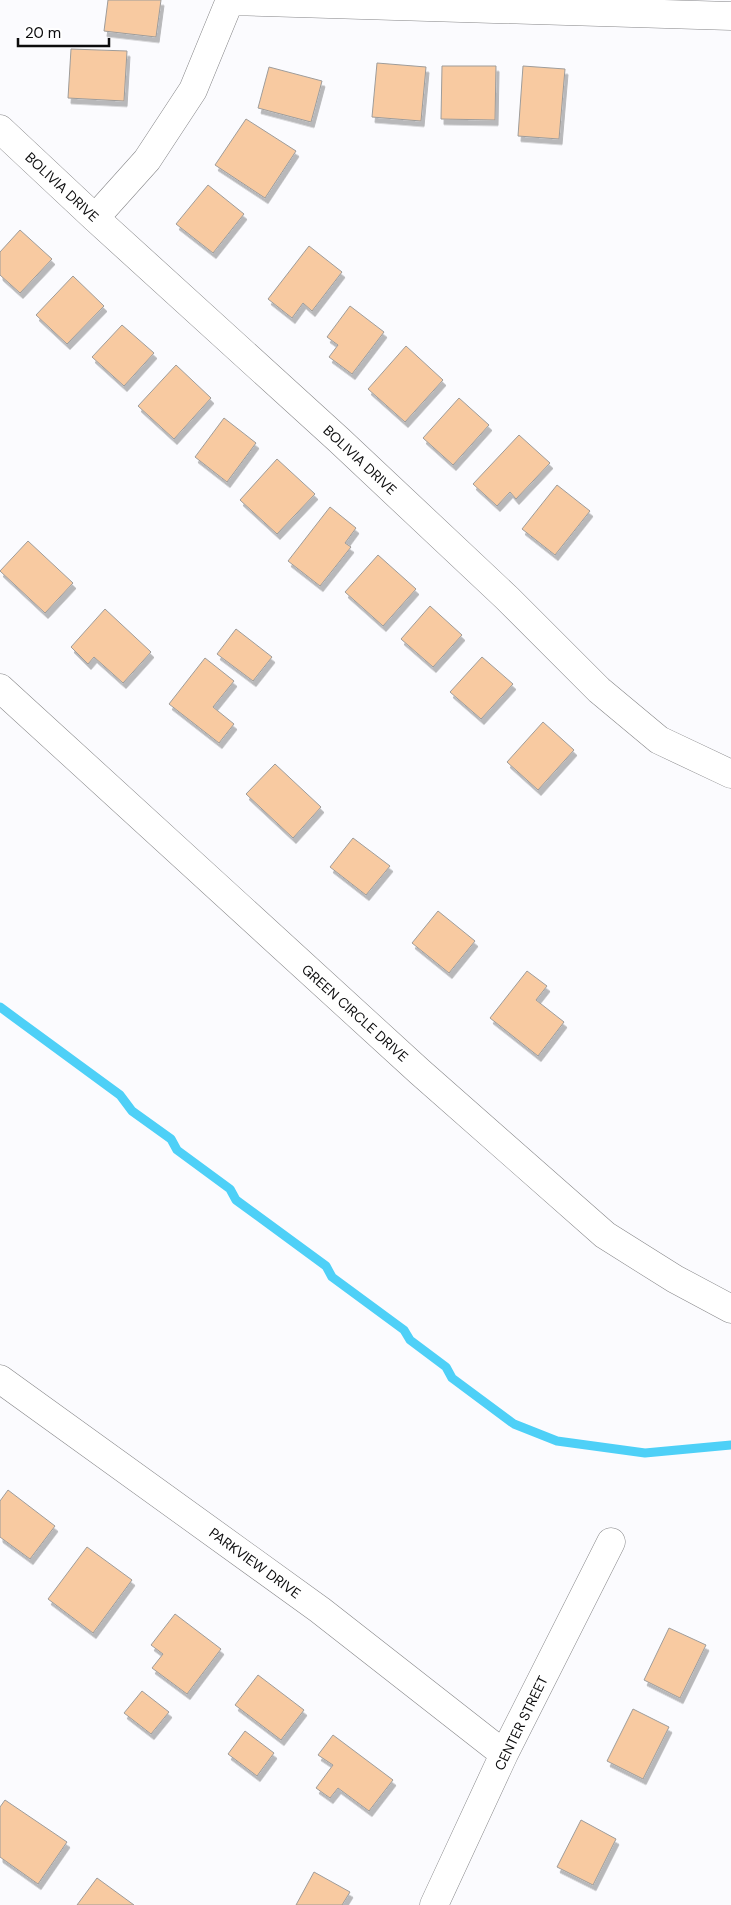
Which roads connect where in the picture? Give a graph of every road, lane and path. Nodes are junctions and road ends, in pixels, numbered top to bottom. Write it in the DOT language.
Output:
graph roads {
  1 [pos="230,0"];
  2 [pos="731,16"];
  3 [pos="0,129"];
  4 [pos="95,218"];
  5 [pos="0,688"];
  6 [pos="731,774"];
  7 [pos="731,1309"];
  8 [pos="0,1379"];
  9 [pos="611,1542"];
  10 [pos="504,1754"];
  11 [pos="434,1905"];
  1 -- 2 [label="street"];
  1 -- 4 [label="street"];
  3 -- 4 [label="street, BOLIVIA DRIVE"];
  4 -- 6 [label="street, BOLIVIA DRIVE"];
  5 -- 7 [label="street, GREEN CIRCLE DRIVE"];
  8 -- 10 [label="street, PARKVIEW DRIVE"];
  9 -- 10 [label="street, CENTER STREET"];
  10 -- 11 [label="street, CENTER STREET"];
}
